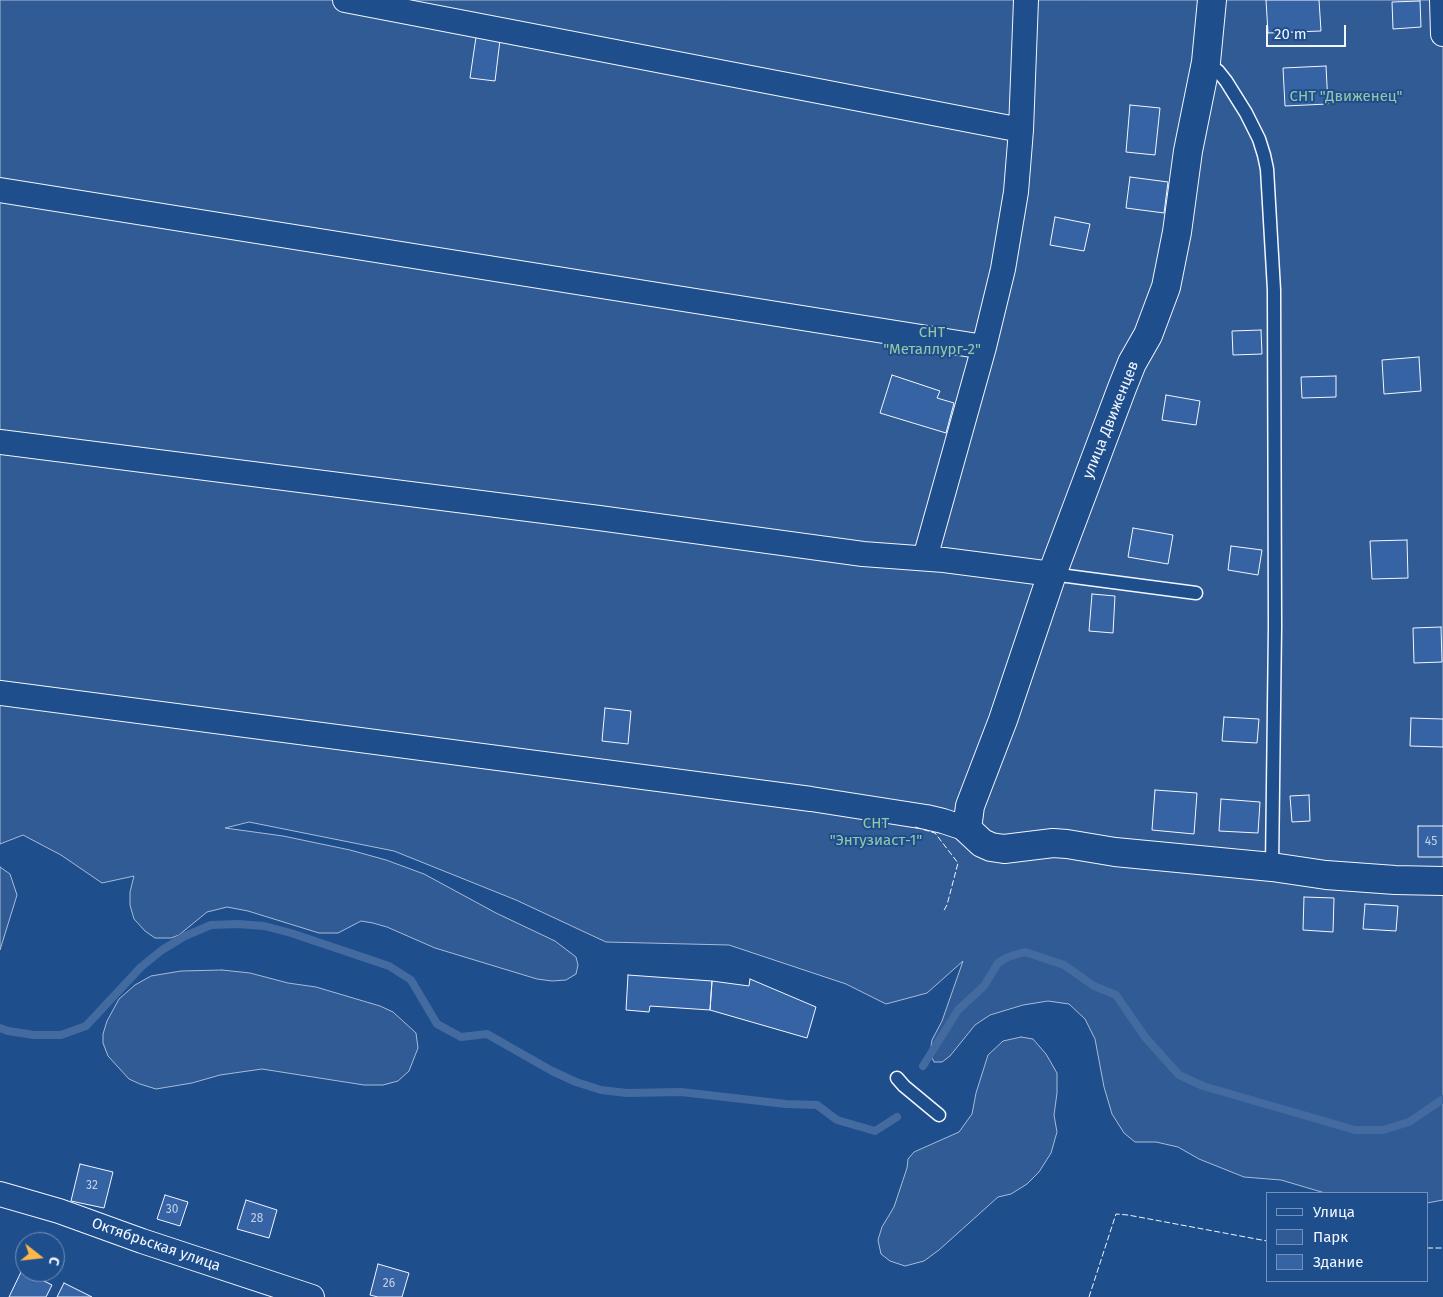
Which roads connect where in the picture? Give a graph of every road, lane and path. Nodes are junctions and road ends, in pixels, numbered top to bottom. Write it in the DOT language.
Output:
graph roads {
  1 [pos="345,0"];
  2 [pos="1026,0"];
  3 [pos="1212,0"];
  4 [pos="1442,0"];
  5 [pos="1443,34"];
  6 [pos="1206,62"];
  7 [pos="1021,130"];
  8 [pos="0,190"];
  9 [pos="984,347"];
  10 [pos="0,442"];
  11 [pos="925,558"];
  12 [pos="1052,574"];
  13 [pos="1196,593"];
  14 [pos="0,693"];
  15 [pos="967,829"];
  16 [pos="1272,867"];
  17 [pos="1443,881"];
  18 [pos="897,1078"];
  19 [pos="939,1115"];
  20 [pos="0,1194"];
  21 [pos="312,1297"];
  1 -- 7 [label="street"];
  2 -- 7 [label="street"];
  3 -- 6 [label="street, улица Движенцев"];
  4 -- 5 [label="street"];
  6 -- 12 [label="street, улица Движенцев"];
  6 -- 16 [label="lane"];
  7 -- 9 [label="street"];
  8 -- 9 [label="street"];
  9 -- 11 [label="street"];
  10 -- 11 [label="street"];
  11 -- 12 [label="street"];
  12 -- 13 [label="lane"];
  12 -- 15 [label="street, улица Движенцев"];
  14 -- 15 [label="street"];
  15 -- 16 [label="street"];
  16 -- 17 [label="street"];
  18 -- 19 [label="lane"];
  20 -- 21 [label="street, Октябрьская улица"];
}
